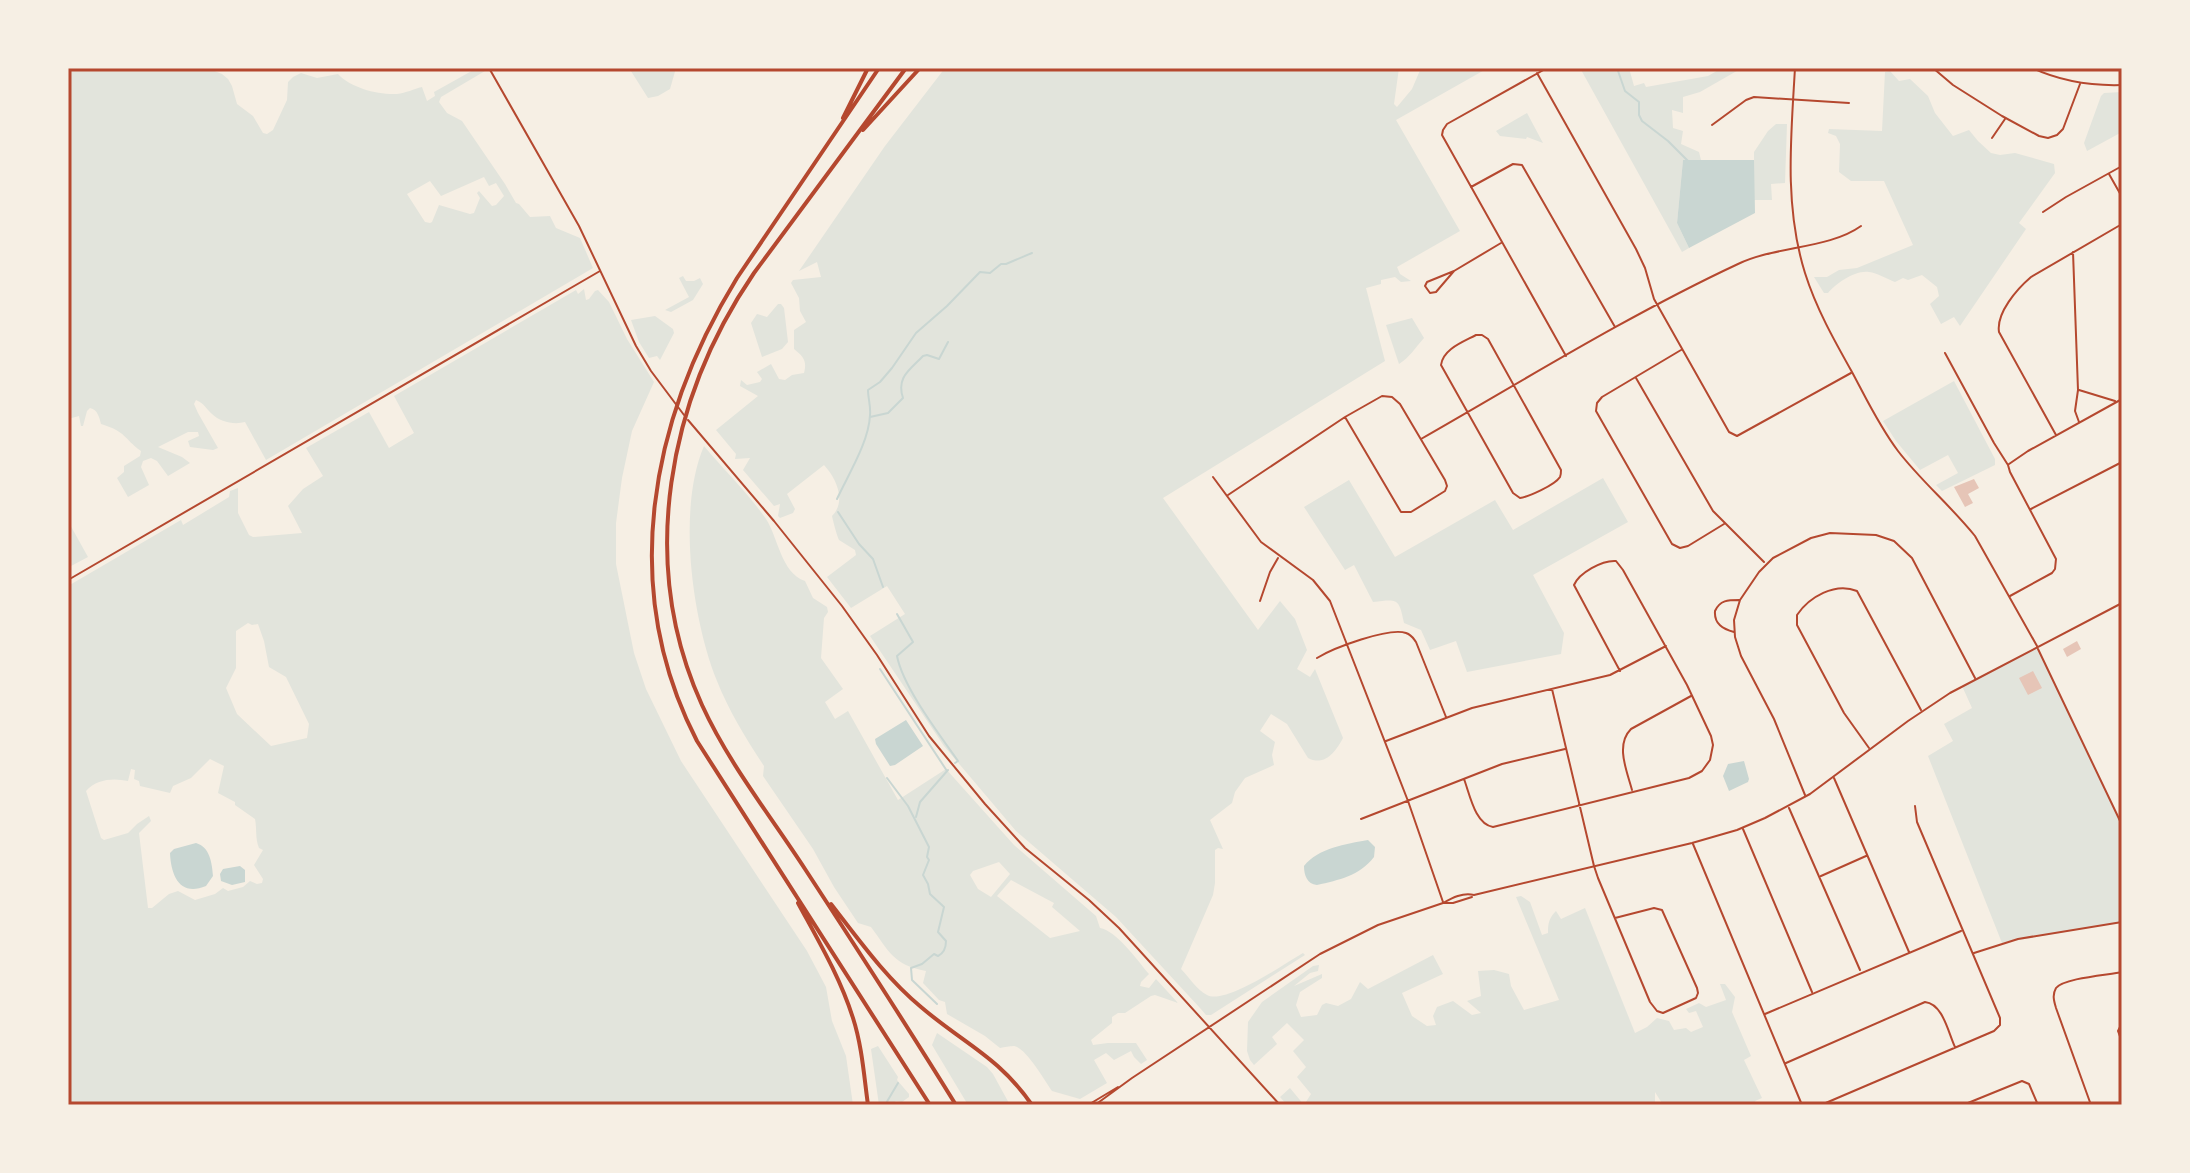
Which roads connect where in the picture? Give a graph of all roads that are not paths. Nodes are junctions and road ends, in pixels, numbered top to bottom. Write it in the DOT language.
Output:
graph roads {
  1 [pos="489,68"];
  2 [pos="868,68"];
  3 [pos="879,68"];
  4 [pos="906,68"];
  5 [pos="920,68"];
  6 [pos="1547,68"];
  7 [pos="1795,68"];
  8 [pos="1933,68"];
  9 [pos="2032,68"];
  10 [pos="1537,73"];
  11 [pos="2080,83"];
  12 [pos="2122,85"];
  13 [pos="1793,99"];
  14 [pos="1849,103"];
  15 [pos="2005,118"];
  16 [pos="1712,125"];
  17 [pos="837,131"];
  18 [pos="1992,138"];
  19 [pos="850,143"];
  20 [pos="2122,166"];
  21 [pos="2109,173"];
  22 [pos="1471,187"];
  23 [pos="2122,197"];
  24 [pos="2043,212"];
  25 [pos="2122,224"];
  26 [pos="1861,226"];
  27 [pos="1502,243"];
  28 [pos="1798,246"];
  29 [pos="2073,252"];
  30 [pos="601,270"];
  31 [pos="1454,271"];
  32 [pos="1657,304"];
  33 [pos="1615,328"];
  34 [pos="1682,350"];
  35 [pos="1945,353"];
  36 [pos="1566,357"];
  37 [pos="1852,372"];
  38 [pos="1636,377"];
  39 [pos="1514,386"];
  40 [pos="2078,390"];
  41 [pos="2122,399"];
  42 [pos="2118,401"];
  43 [pos="1467,413"];
  44 [pos="1345,417"];
  45 [pos="2079,422"];
  46 [pos="2056,435"];
  47 [pos="1421,439"];
  48 [pos="2122,462"];
  49 [pos="2008,465"];
  50 [pos="1213,477"];
  51 [pos="1227,496"];
  52 [pos="2030,510"];
  53 [pos="1724,524"];
  54 [pos="1279,556"];
  55 [pos="1765,564"];
  56 [pos="68,580"];
  57 [pos="2009,596"];
  58 [pos="1740,600"];
  59 [pos="1260,601"];
  60 [pos="2122,603"];
  61 [pos="1734,632"];
  62 [pos="1348,644"];
  63 [pos="1666,646"];
  64 [pos="2037,647"];
  65 [pos="1317,658"];
  66 [pos="1620,671"];
  67 [pos="1976,679"];
  68 [pos="1552,689"];
  69 [pos="1692,695"];
  70 [pos="1921,712"];
  71 [pos="1446,718"];
  72 [pos="1385,742"];
  73 [pos="1566,749"];
  74 [pos="1870,750"];
  75 [pos="1833,777"];
  76 [pos="1464,779"];
  77 [pos="1632,792"];
  78 [pos="1806,796"];
  79 [pos="1408,801"];
  80 [pos="1579,804"];
  81 [pos="1915,806"];
  82 [pos="1789,807"];
  83 [pos="1361,819"];
  84 [pos="2122,825"];
  85 [pos="1743,828"];
  86 [pos="1692,843"];
  87 [pos="1868,855"];
  88 [pos="1594,866"];
  89 [pos="1820,877"];
  90 [pos="786,880"];
  91 [pos="813,881"];
  92 [pos="1443,903"];
  93 [pos="1615,918"];
  94 [pos="2122,922"];
  95 [pos="1962,930"];
  96 [pos="1909,953"];
  97 [pos="1972,954"];
  98 [pos="2122,972"];
  99 [pos="1861,973"];
  100 [pos="1812,994"];
  101 [pos="1764,1015"];
  102 [pos="2122,1023"];
  103 [pos="1209,1027"];
  104 [pos="2122,1042"];
  105 [pos="1955,1048"];
  106 [pos="1785,1064"];
  107 [pos="1132,1078"];
  108 [pos="868,1105"];
  109 [pos="930,1105"];
  110 [pos="956,1105"];
  111 [pos="1032,1105"];
  112 [pos="1088,1105"];
  113 [pos="1095,1105"];
  114 [pos="1280,1105"];
  115 [pos="1802,1105"];
  116 [pos="1821,1105"];
  117 [pos="1963,1105"];
  118 [pos="2038,1105"];
  119 [pos="2090,1105"];
  1 -- 30 [label="street"];
  2 -- 17 [label="highway"];
  3 -- 17 [label="highway"];
  4 -- 19 [label="highway"];
  5 -- 19 [label="highway"];
  6 -- 10 [label="street"];
  7 -- 13 [label="street"];
  8 -- 15 [label="street"];
  9 -- 11 [label="street"];
  10 -- 22 [label="street"];
  10 -- 32 [label="street"];
  11 -- 12 [label="street"];
  11 -- 15 [label="street"];
  13 -- 14 [label="street"];
  13 -- 16 [label="street"];
  13 -- 28 [label="street"];
  15 -- 18 [label="street"];
  17 -- 90 [label="highway"];
  19 -- 91 [label="highway"];
  20 -- 21 [label="street"];
  21 -- 23 [label="street"];
  21 -- 24 [label="street"];
  22 -- 27 [label="street"];
  22 -- 33 [label="street"];
  25 -- 29 [label="street"];
  26 -- 28 [label="street"];
  27 -- 31 [label="street"];
  27 -- 36 [label="street"];
  28 -- 32 [label="street"];
  28 -- 37 [label="street"];
  29 -- 40 [label="street"];
  29 -- 46 [label="street"];
  30 -- 56 [label="street"];
  30 -- 103 [label="street"];
  31 -- 31 [label="street"];
  32 -- 33 [label="street"];
  32 -- 34 [label="street"];
  33 -- 36 [label="street"];
  34 -- 37 [label="street"];
  34 -- 38 [label="street"];
  35 -- 49 [label="street"];
  36 -- 39 [label="street"];
  37 -- 57 [label="street"];
  38 -- 53 [label="street"];
  38 -- 53 [label="street"];
  39 -- 43 [label="street"];
  39 -- 43 [label="street"];
  39 -- 43 [label="street"];
  40 -- 42 [label="street"];
  40 -- 45 [label="street"];
  41 -- 42 [label="street"];
  42 -- 45 [label="street"];
  43 -- 47 [label="street"];
  44 -- 47 [label="street"];
  44 -- 47 [label="street"];
  44 -- 51 [label="street"];
  45 -- 46 [label="street"];
  46 -- 49 [label="street"];
  48 -- 52 [label="street"];
  49 -- 52 [label="street"];
  50 -- 51 [label="street"];
  51 -- 54 [label="street"];
  52 -- 57 [label="street"];
  53 -- 55 [label="street"];
  54 -- 59 [label="street"];
  54 -- 62 [label="street"];
  55 -- 58 [label="street"];
  55 -- 67 [label="street"];
  57 -- 64 [label="street"];
  58 -- 61 [label="street"];
  58 -- 61 [label="street"];
  60 -- 64 [label="street"];
  61 -- 78 [label="street"];
  62 -- 65 [label="street"];
  62 -- 71 [label="street"];
  62 -- 72 [label="street"];
  63 -- 66 [label="street"];
  63 -- 66 [label="street"];
  63 -- 69 [label="street"];
  64 -- 67 [label="street"];
  64 -- 84 [label="street"];
  66 -- 68 [label="street"];
  67 -- 70 [label="street"];
  68 -- 71 [label="street"];
  68 -- 73 [label="street"];
  69 -- 77 [label="street"];
  69 -- 77 [label="street"];
  70 -- 74 [label="street"];
  70 -- 74 [label="street"];
  71 -- 72 [label="street"];
  72 -- 79 [label="street"];
  73 -- 76 [label="street"];
  73 -- 80 [label="street"];
  74 -- 75 [label="street"];
  75 -- 78 [label="street"];
  75 -- 87 [label="street"];
  76 -- 79 [label="street"];
  76 -- 80 [label="street"];
  77 -- 80 [label="street"];
  78 -- 82 [label="street"];
  79 -- 83 [label="street"];
  79 -- 92 [label="street"];
  80 -- 88 [label="street"];
  81 -- 95 [label="street"];
  82 -- 85 [label="street"];
  82 -- 89 [label="street"];
  85 -- 86 [label="street"];
  85 -- 100 [label="street"];
  86 -- 88 [label="street"];
  86 -- 101 [label="street"];
  87 -- 89 [label="street"];
  87 -- 96 [label="street"];
  88 -- 92 [label="street"];
  88 -- 93 [label="street"];
  89 -- 99 [label="street"];
  90 -- 108 [label="highway"];
  90 -- 109 [label="highway"];
  91 -- 110 [label="highway"];
  91 -- 111 [label="highway"];
  92 -- 103 [label="street"];
  93 -- 93 [label="street"];
  94 -- 97 [label="street"];
  95 -- 96 [label="street"];
  95 -- 97 [label="street"];
  96 -- 99 [label="street"];
  97 -- 105 [label="street"];
  98 -- 119 [label="street"];
  99 -- 100 [label="street"];
  100 -- 101 [label="street"];
  101 -- 106 [label="street"];
  102 -- 104 [label="street"];
  103 -- 107 [label="street"];
  103 -- 114 [label="street"];
  105 -- 106 [label="street"];
  105 -- 116 [label="street"];
  106 -- 115 [label="street"];
  107 -- 112 [label="street"];
  107 -- 113 [label="street"];
  117 -- 118 [label="street"];
}
